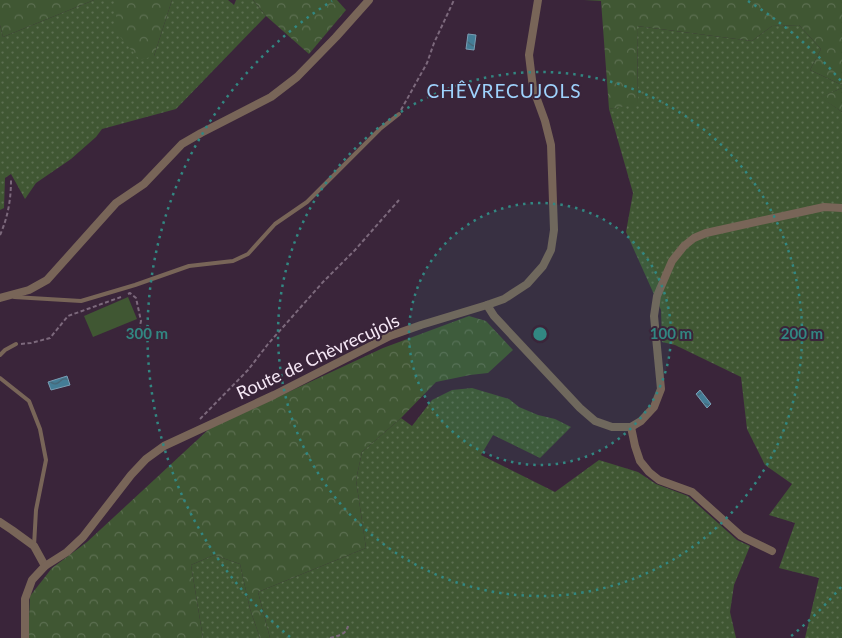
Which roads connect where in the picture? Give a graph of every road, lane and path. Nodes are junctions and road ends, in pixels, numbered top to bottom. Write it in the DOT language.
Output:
graph roads {
  1 [pos="369,0"];
  2 [pos="454,0"];
  3 [pos="538,0"];
  4 [pos="399,114"];
  5 [pos="12,180"];
  6 [pos="398,200"];
  7 [pos="842,208"];
  8 [pos="0,234"];
  9 [pos="3,298"];
  10 [pos="487,306"];
  11 [pos="139,330"];
  12 [pos="16,344"];
  13 [pos="0,355"];
  14 [pos="0,378"];
  15 [pos="631,427"];
  16 [pos="199,429"];
  17 [pos="0,522"];
  18 [pos="34,546"];
  19 [pos="772,551"];
  20 [pos="45,566"];
  21 [pos="348,626"];
  22 [pos="25,638"];
  23 [pos="330,638"];
  1 -- 9 [label="street"];
  2 -- 4 [label="path"];
  3 -- 10 [label="street, Route de Chèvrecujols"];
  4 -- 9 [label="lane"];
  5 -- 8 [label="path"];
  6 -- 16 [label="path"];
  7 -- 15 [label="street"];
  10 -- 15 [label="street"];
  10 -- 16 [label="street, Route de Chèvrecujols"];
  11 -- 12 [label="path"];
  12 -- 13 [label="lane"];
  14 -- 18 [label="lane"];
  15 -- 19 [label="street"];
  16 -- 20 [label="street, Route de Chèvrecujols"];
  17 -- 18 [label="street"];
  18 -- 20 [label="street"];
  20 -- 22 [label="street, Route de Chèvrecujols"];
  21 -- 23 [label="path"];
}
